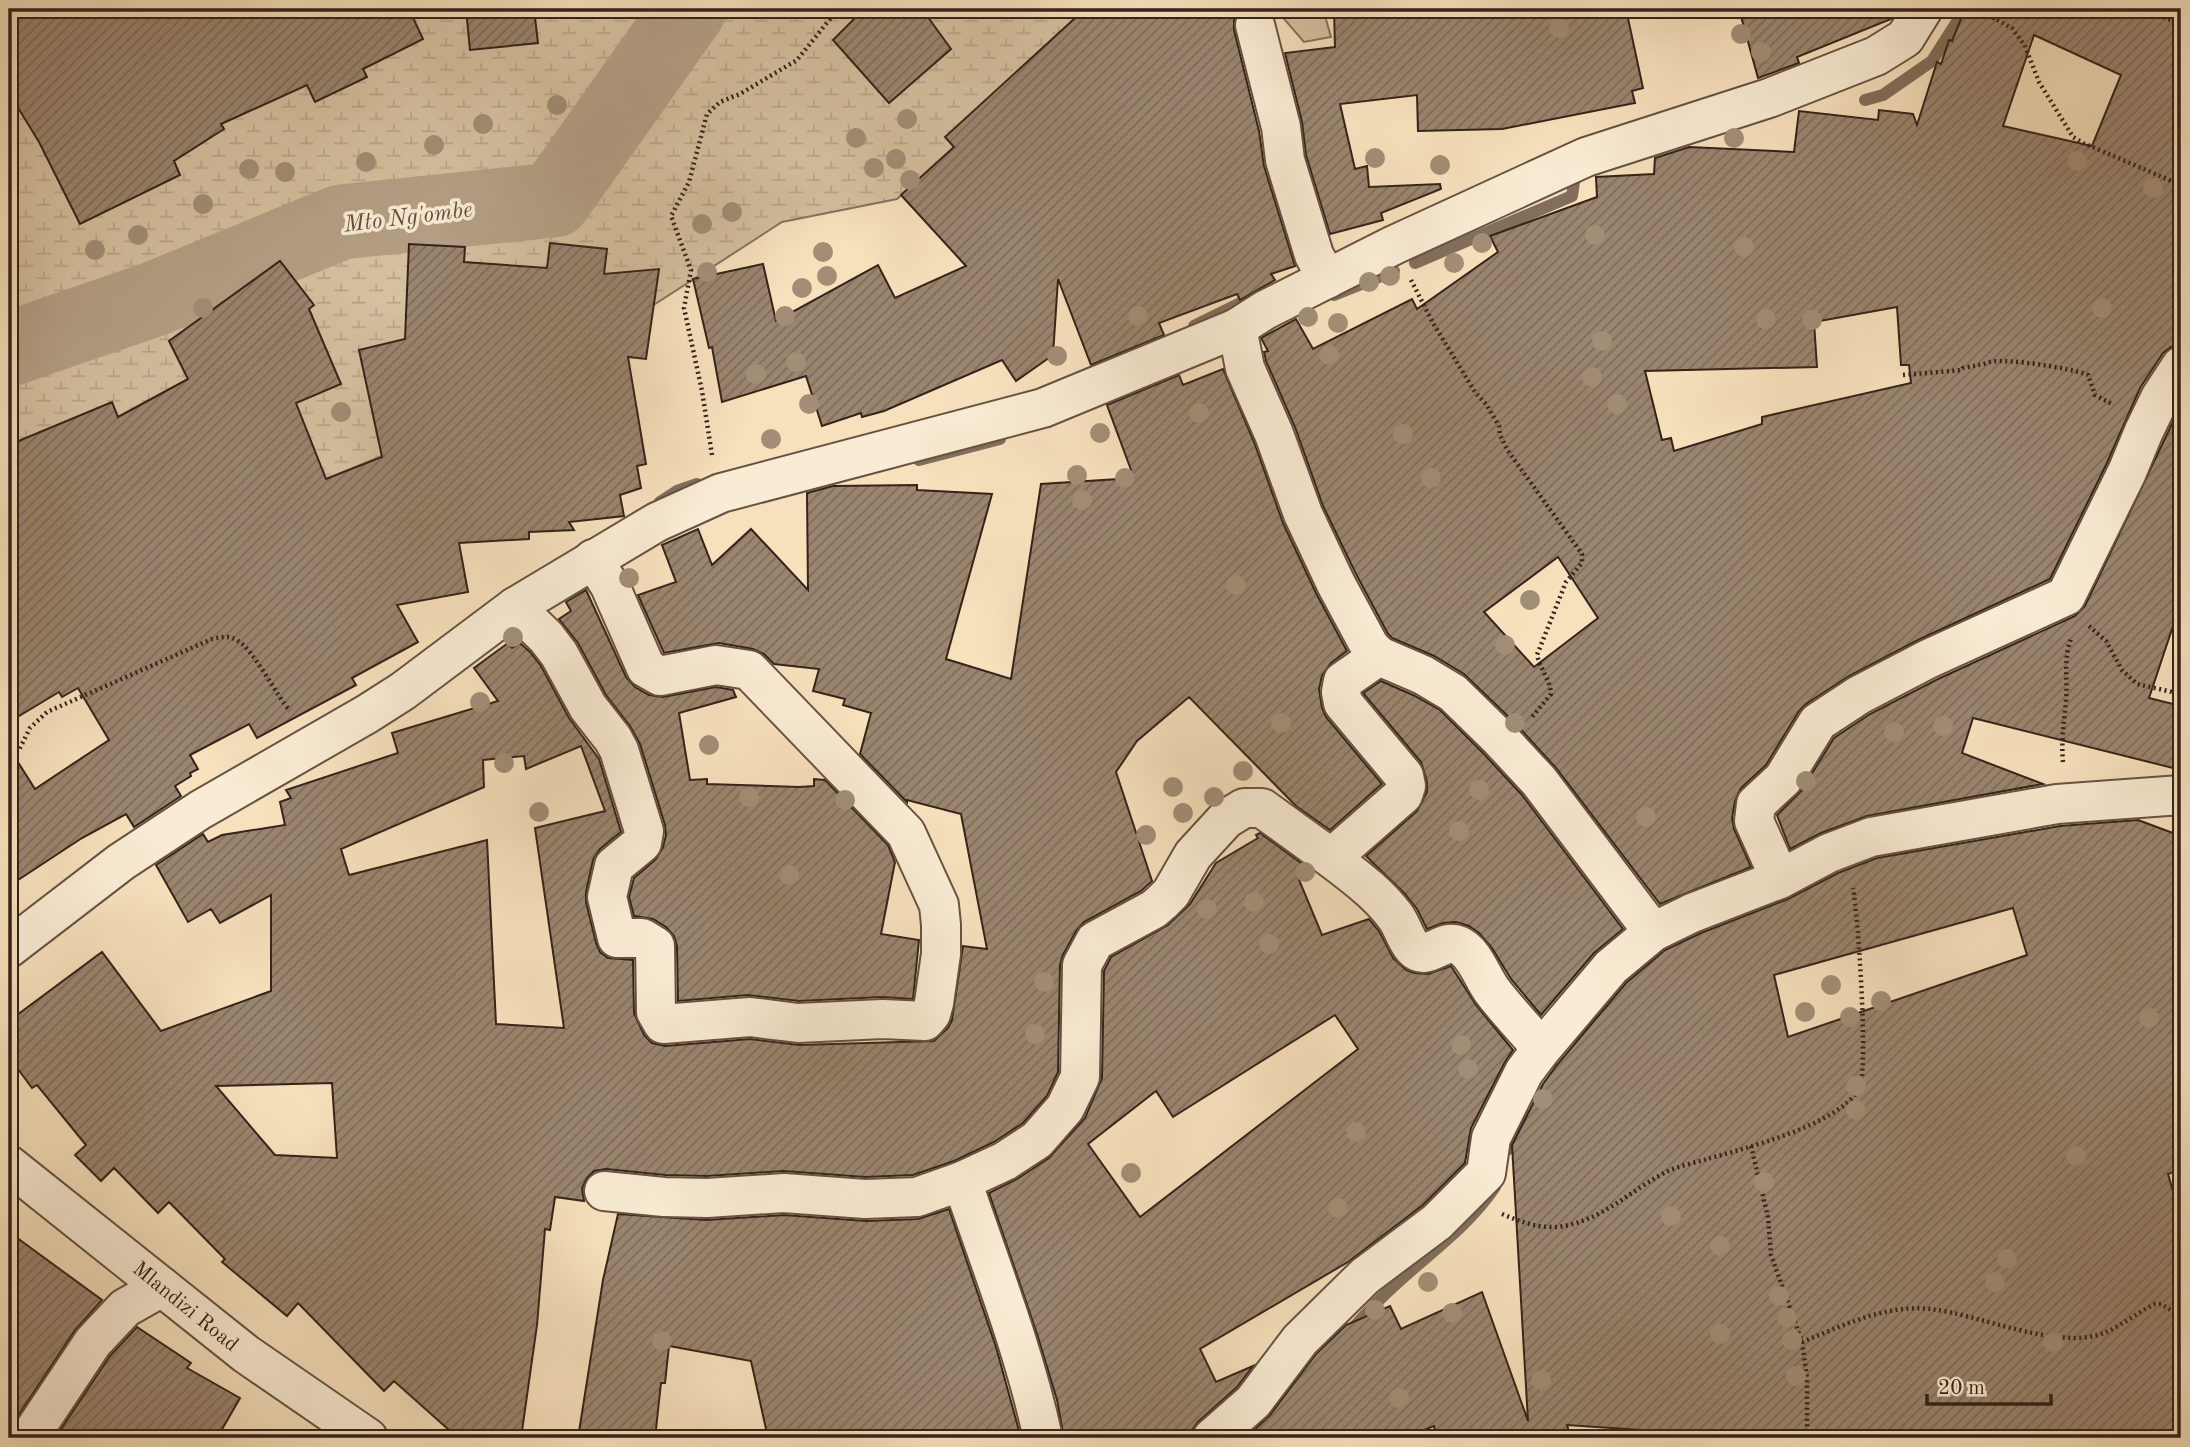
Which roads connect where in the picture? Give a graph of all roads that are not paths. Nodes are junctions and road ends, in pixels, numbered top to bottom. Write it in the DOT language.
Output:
graph roads {
  1 [pos="1923,9"];
  2 [pos="1255,25"];
  3 [pos="1327,279"];
  4 [pos="1237,328"];
  5 [pos="2181,366"];
  6 [pos="593,559"];
  7 [pos="515,607"];
  8 [pos="1378,656"];
  9 [pos="2181,795"];
  10 [pos="1331,858"];
  11 [pos="1780,879"];
  12 [pos="1653,932"];
  13 [pos="9,948"];
  14 [pos="1539,1052"];
  15 [pos="9,1165"];
  16 [pos="962,1181"];
  17 [pos="604,1191"];
  18 [pos="162,1287"];
  19 [pos="29,1438"];
  20 [pos="368,1438"];
  21 [pos="1043,1438"];
  22 [pos="1212,1438"];
  1 -- 3 [label="street"];
  2 -- 3 [label="street"];
  3 -- 4 [label="street"];
  4 -- 6 [label="street"];
  4 -- 8 [label="street"];
  5 -- 11 [label="street"];
  6 -- 7 [label="street"];
  6 -- 7 [label="street"];
  7 -- 13 [label="street"];
  8 -- 10 [label="street"];
  8 -- 12 [label="street"];
  9 -- 11 [label="street"];
  10 -- 14 [label="street"];
  10 -- 16 [label="street"];
  11 -- 12 [label="street"];
  12 -- 14 [label="street"];
  14 -- 22 [label="street"];
  15 -- 18 [label="street, Mlandizi Road"];
  16 -- 17 [label="street"];
  16 -- 21 [label="street"];
  18 -- 19 [label="street"];
  18 -- 20 [label="street, Mlandizi Road"];
}
